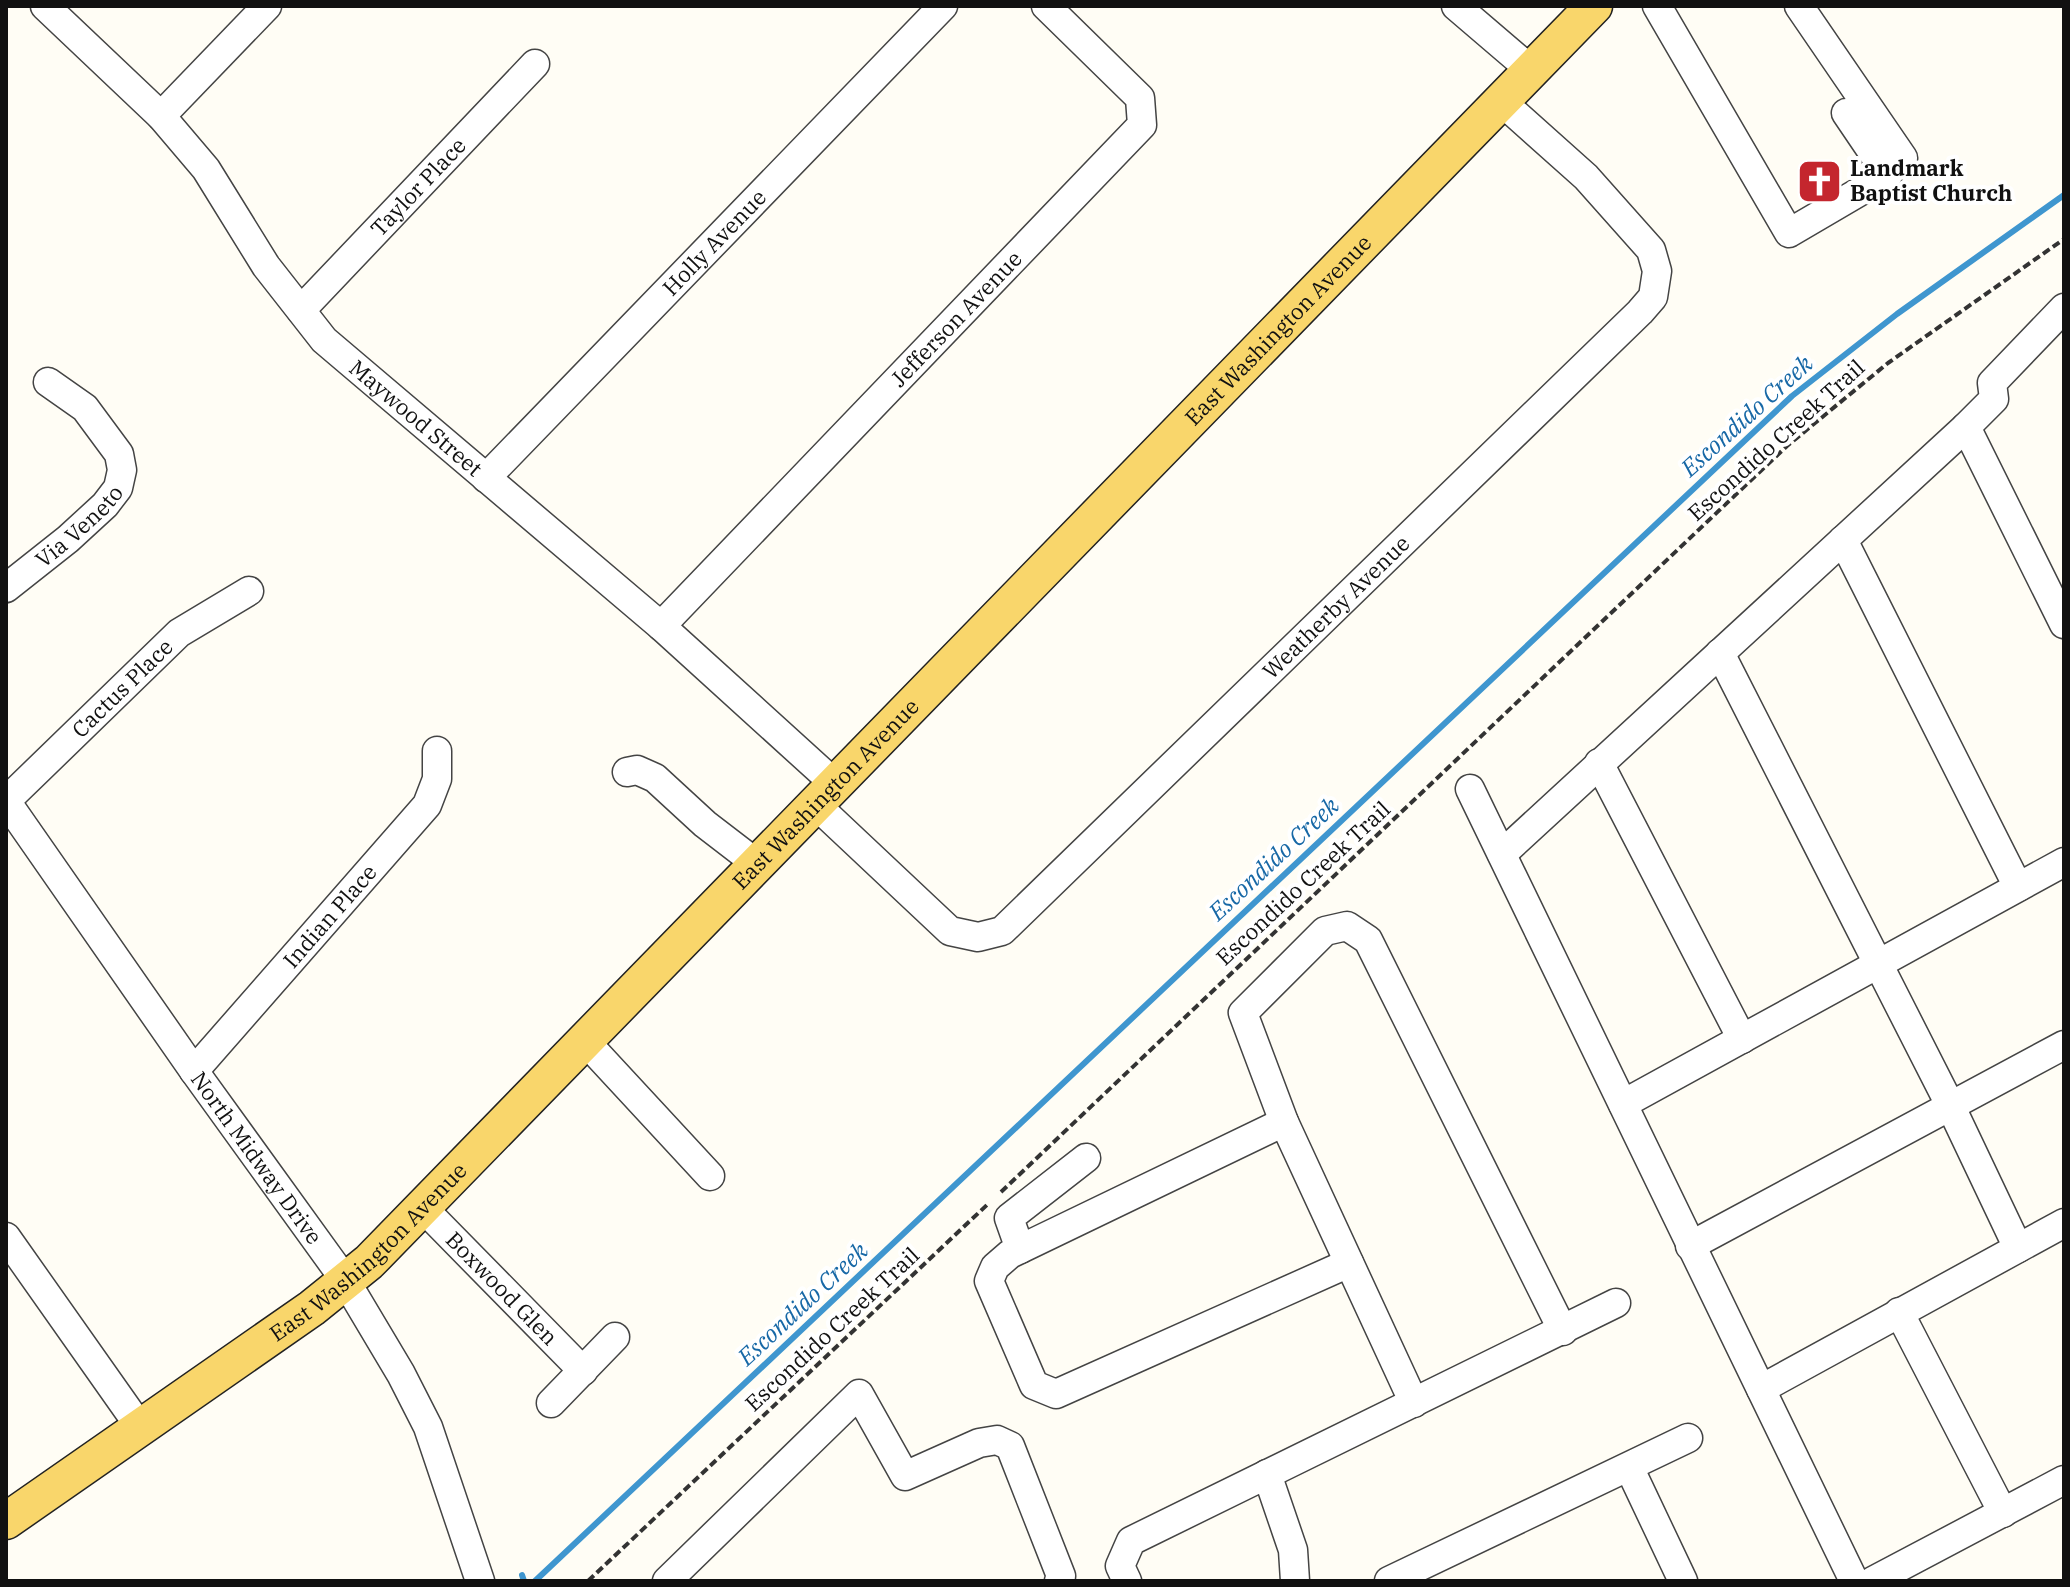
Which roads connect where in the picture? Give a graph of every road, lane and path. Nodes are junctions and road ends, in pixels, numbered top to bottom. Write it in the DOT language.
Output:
graph roads {
  1 [pos="45,6"];
  2 [pos="267,6"];
  3 [pos="943,6"];
  4 [pos="1046,6"];
  5 [pos="1456,6"];
  6 [pos="1594,6"];
  7 [pos="1657,6"];
  8 [pos="1799,6"];
  9 [pos="535,64"];
  10 [pos="1532,71"];
  11 [pos="1502,102"];
  12 [pos="1846,113"];
  13 [pos="161,116"];
  14 [pos="1903,158"];
  15 [pos="2064,239"];
  16 [pos="2064,308"];
  17 [pos="301,310"];
  18 [pos="48,382"];
  19 [pos="1966,427"];
  20 [pos="486,478"];
  21 [pos="1843,540"];
  22 [pos="6,588"];
  23 [pos="249,591"];
  24 [pos="2064,624"];
  25 [pos="661,626"];
  26 [pos="1720,653"];
  27 [pos="437,751"];
  28 [pos="1599,763"];
  29 [pos="627,772"];
  30 [pos="1470,789"];
  31 [pos="825,794"];
  32 [pos="6,801"];
  33 [pos="1502,854"];
  34 [pos="2064,862"];
  35 [pos="757,864"];
  36 [pos="2018,887"];
  37 [pos="1877,966"];
  38 [pos="1742,1039"];
  39 [pos="585,1041"];
  40 [pos="2064,1045"];
  41 [pos="194,1071"];
  42 [pos="1623,1104"];
  43 [pos="1951,1107"];
  44 [pos="1284,1122"];
  45 [pos="1086,1158"];
  46 [pos="710,1176"];
  47 [pos="422,1207"];
  48 [pos="2064,1223"];
  49 [pos="6,1237"];
  50 [pos="1690,1246"];
  51 [pos="2018,1248"];
  52 [pos="1020,1249"];
  53 [pos="1349,1263"];
  54 [pos="345,1280"];
  55 [pos="1616,1303"];
  56 [pos="1899,1312"];
  57 [pos="1563,1331"];
  58 [pos="615,1337"];
  59 [pos="583,1371"];
  60 [pos="1761,1389"];
  61 [pos="551,1403"];
  62 [pos="1414,1403"];
  63 [pos="140,1427"];
  64 [pos="1688,1438"];
  65 [pos="1629,1467"];
  66 [pos="1267,1474"];
  67 [pos="2064,1480"];
  68 [pos="2003,1513"];
  69 [pos="6,1521"];
  70 [pos="480,1581"];
  71 [pos="588,1581"];
  72 [pos="667,1581"];
  73 [pos="1059,1581"];
  74 [pos="1127,1581"];
  75 [pos="1295,1581"];
  76 [pos="1389,1581"];
  77 [pos="1683,1581"];
  78 [pos="1854,1581"];
  79 [pos="1873,1581"];
  1 -- 13 [label="street, Maywood Street"];
  2 -- 13 [label="street"];
  3 -- 20 [label="street, Holly Avenue"];
  4 -- 25 [label="street, Jefferson Avenue"];
  5 -- 10 [label="street"];
  6 -- 10 [label="main road, East Washington Avenue"];
  7 -- 12 [label="street"];
  8 -- 14 [label="street"];
  9 -- 17 [label="street, Taylor Place"];
  10 -- 11 [label="main road, East Washington Avenue"];
  11 -- 31 [label="main road, East Washington Avenue"];
  11 -- 31 [label="street, Weatherby Avenue"];
  13 -- 17 [label="street, Maywood Street"];
  15 -- 71 [label="path, Escondido Creek Trail"];
  16 -- 19 [label="street"];
  17 -- 20 [label="street, Maywood Street"];
  18 -- 22 [label="street, Via Veneto"];
  19 -- 21 [label="street"];
  19 -- 24 [label="street"];
  20 -- 25 [label="street, Maywood Street"];
  21 -- 26 [label="street"];
  21 -- 36 [label="street"];
  23 -- 32 [label="street, Cactus Place"];
  25 -- 31 [label="street, Maywood Street"];
  26 -- 28 [label="street"];
  26 -- 37 [label="street"];
  27 -- 41 [label="street, Indian Place"];
  28 -- 33 [label="street"];
  28 -- 38 [label="street"];
  29 -- 35 [label="street"];
  30 -- 33 [label="street"];
  31 -- 35 [label="main road, East Washington Avenue"];
  32 -- 41 [label="street, North Midway Drive"];
  33 -- 42 [label="street"];
  34 -- 36 [label="street"];
  35 -- 39 [label="main road, East Washington Avenue"];
  36 -- 37 [label="street"];
  37 -- 38 [label="street"];
  37 -- 43 [label="street"];
  38 -- 42 [label="street"];
  39 -- 46 [label="street"];
  39 -- 47 [label="main road, East Washington Avenue"];
  40 -- 43 [label="street"];
  41 -- 54 [label="street, North Midway Drive"];
  42 -- 50 [label="street"];
  43 -- 50 [label="street"];
  43 -- 51 [label="street"];
  44 -- 52 [label="street"];
  44 -- 53 [label="street"];
  44 -- 57 [label="street"];
  45 -- 52 [label="street"];
  47 -- 54 [label="main road, East Washington Avenue"];
  47 -- 59 [label="street, Boxwood Glen"];
  48 -- 51 [label="street"];
  49 -- 63 [label="street"];
  50 -- 60 [label="street"];
  51 -- 56 [label="street"];
  52 -- 53 [label="street"];
  53 -- 62 [label="street"];
  54 -- 63 [label="main road, East Washington Avenue"];
  54 -- 70 [label="street, North Midway Drive"];
  55 -- 57 [label="street"];
  56 -- 60 [label="street"];
  56 -- 68 [label="street"];
  57 -- 62 [label="street"];
  58 -- 59 [label="street"];
  59 -- 61 [label="street"];
  60 -- 78 [label="street"];
  62 -- 66 [label="street"];
  63 -- 69 [label="main road, East Washington Avenue"];
  64 -- 65 [label="street"];
  65 -- 76 [label="street"];
  65 -- 77 [label="street"];
  66 -- 74 [label="street"];
  66 -- 75 [label="street"];
  67 -- 68 [label="street"];
  68 -- 79 [label="street"];
  72 -- 73 [label="street"];
}
